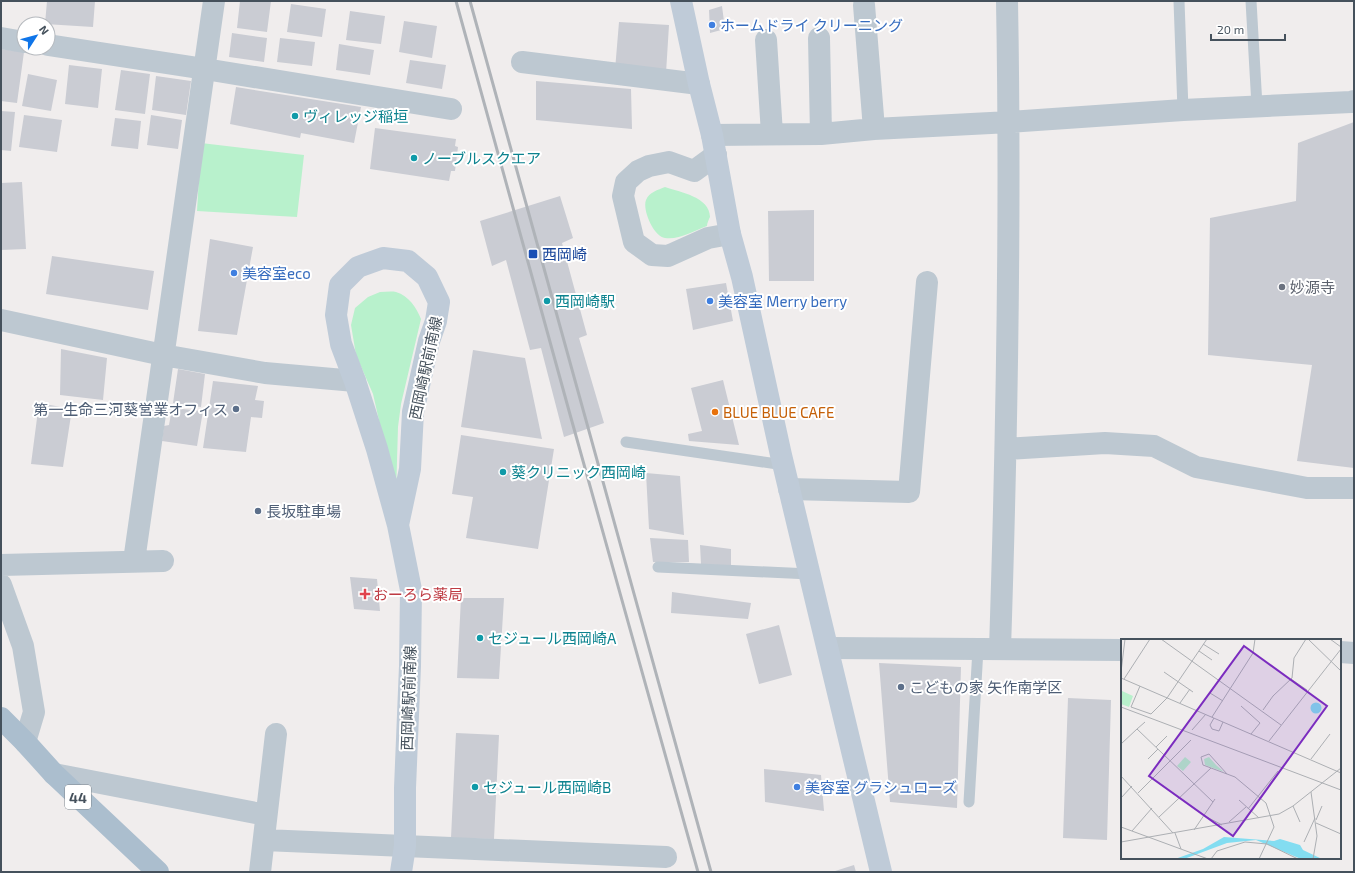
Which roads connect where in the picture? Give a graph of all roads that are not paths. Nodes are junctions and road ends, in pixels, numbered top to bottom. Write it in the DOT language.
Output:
graph roads {
  1 [pos="214,1"];
  2 [pos="681,1"];
  3 [pos="1008,1"];
  4 [pos="1180,1"];
  5 [pos="1251,1"];
  6 [pos="864,5"];
  7 [pos="1,38"];
  8 [pos="819,38"];
  9 [pos="766,40"];
  10 [pos="16,41"];
  11 [pos="56,46"];
  12 [pos="522,62"];
  13 [pos="205,69"];
  14 [pos="699,84"];
  15 [pos="1354,101"];
  16 [pos="1257,106"];
  17 [pos="451,109"];
  18 [pos="1183,110"];
  19 [pos="1010,122"];
  20 [pos="874,129"];
  21 [pos="772,134"];
  22 [pos="821,134"];
  23 [pos="714,145"];
  24 [pos="730,234"];
  25 [pos="927,282"];
  26 [pos="1,320"];
  27 [pos="163,355"];
  28 [pos="355,381"];
  29 [pos="626,442"];
  30 [pos="1006,449"];
  31 [pos="784,465"];
  32 [pos="1354,488"];
  33 [pos="789,489"];
  34 [pos="398,525"];
  35 [pos="134,561"];
  36 [pos="163,561"];
  37 [pos="1,565"];
  38 [pos="658,567"];
  39 [pos="810,574"];
  40 [pos="1,584"];
  41 [pos="828,648"];
  42 [pos="978,649"];
  43 [pos="1000,649"];
  44 [pos="1121,650"];
  45 [pos="1341,652"];
  46 [pos="1354,653"];
  47 [pos="1,718"];
  48 [pos="276,734"];
  49 [pos="25,742"];
  50 [pos="54,774"];
  51 [pos="969,802"];
  52 [pos="266,815"];
  53 [pos="264,840"];
  54 [pos="404,846"];
  55 [pos="666,857"];
  56 [pos="158,872"];
  57 [pos="260,872"];
  58 [pos="402,872"];
  59 [pos="881,872"];
  1 -- 13 [label="street"];
  2 -- 14 [label="street"];
  3 -- 19 [label="street"];
  4 -- 18 [label="lane"];
  5 -- 16 [label="lane"];
  6 -- 20 [label="street"];
  7 -- 10 [label="street"];
  8 -- 22 [label="street"];
  9 -- 21 [label="street"];
  11 -- 13 [label="street"];
  12 -- 14 [label="street"];
  13 -- 17 [label="street"];
  13 -- 27 [label="street"];
  14 -- 23 [label="street"];
  15 -- 16 [label="street"];
  16 -- 18 [label="street"];
  18 -- 19 [label="street"];
  19 -- 20 [label="street"];
  19 -- 30 [label="street"];
  20 -- 22 [label="street"];
  21 -- 22 [label="street"];
  21 -- 23 [label="street"];
  23 -- 24 [label="street"];
  23 -- 24 [label="street"];
  24 -- 31 [label="street"];
  25 -- 33 [label="street"];
  26 -- 27 [label="street"];
  27 -- 28 [label="street"];
  27 -- 35 [label="street"];
  28 -- 34 [label="street, 西岡崎駅前南線"];
  28 -- 34 [label="street, 西岡崎駅前南線"];
  29 -- 31 [label="lane"];
  30 -- 32 [label="street"];
  30 -- 43 [label="street"];
  31 -- 33 [label="street"];
  33 -- 39 [label="street"];
  34 -- 54 [label="street, 西岡崎駅前南線"];
  35 -- 36 [label="street"];
  35 -- 37 [label="street"];
  38 -- 39 [label="lane"];
  39 -- 41 [label="street"];
  40 -- 49 [label="street"];
  41 -- 42 [label="street"];
  41 -- 59 [label="street"];
  42 -- 43 [label="street"];
  42 -- 51 [label="lane"];
  43 -- 44 [label="street"];
  45 -- 46 [label="street"];
  47 -- 49 [label="main road, 44"];
  48 -- 52 [label="street"];
  49 -- 50 [label="main road, 44"];
  50 -- 52 [label="street"];
  50 -- 56 [label="main road, 44"];
  52 -- 53 [label="street"];
  53 -- 54 [label="street"];
  53 -- 57 [label="street"];
  54 -- 55 [label="street"];
  54 -- 58 [label="street, 西岡崎駅前南線"];
}
